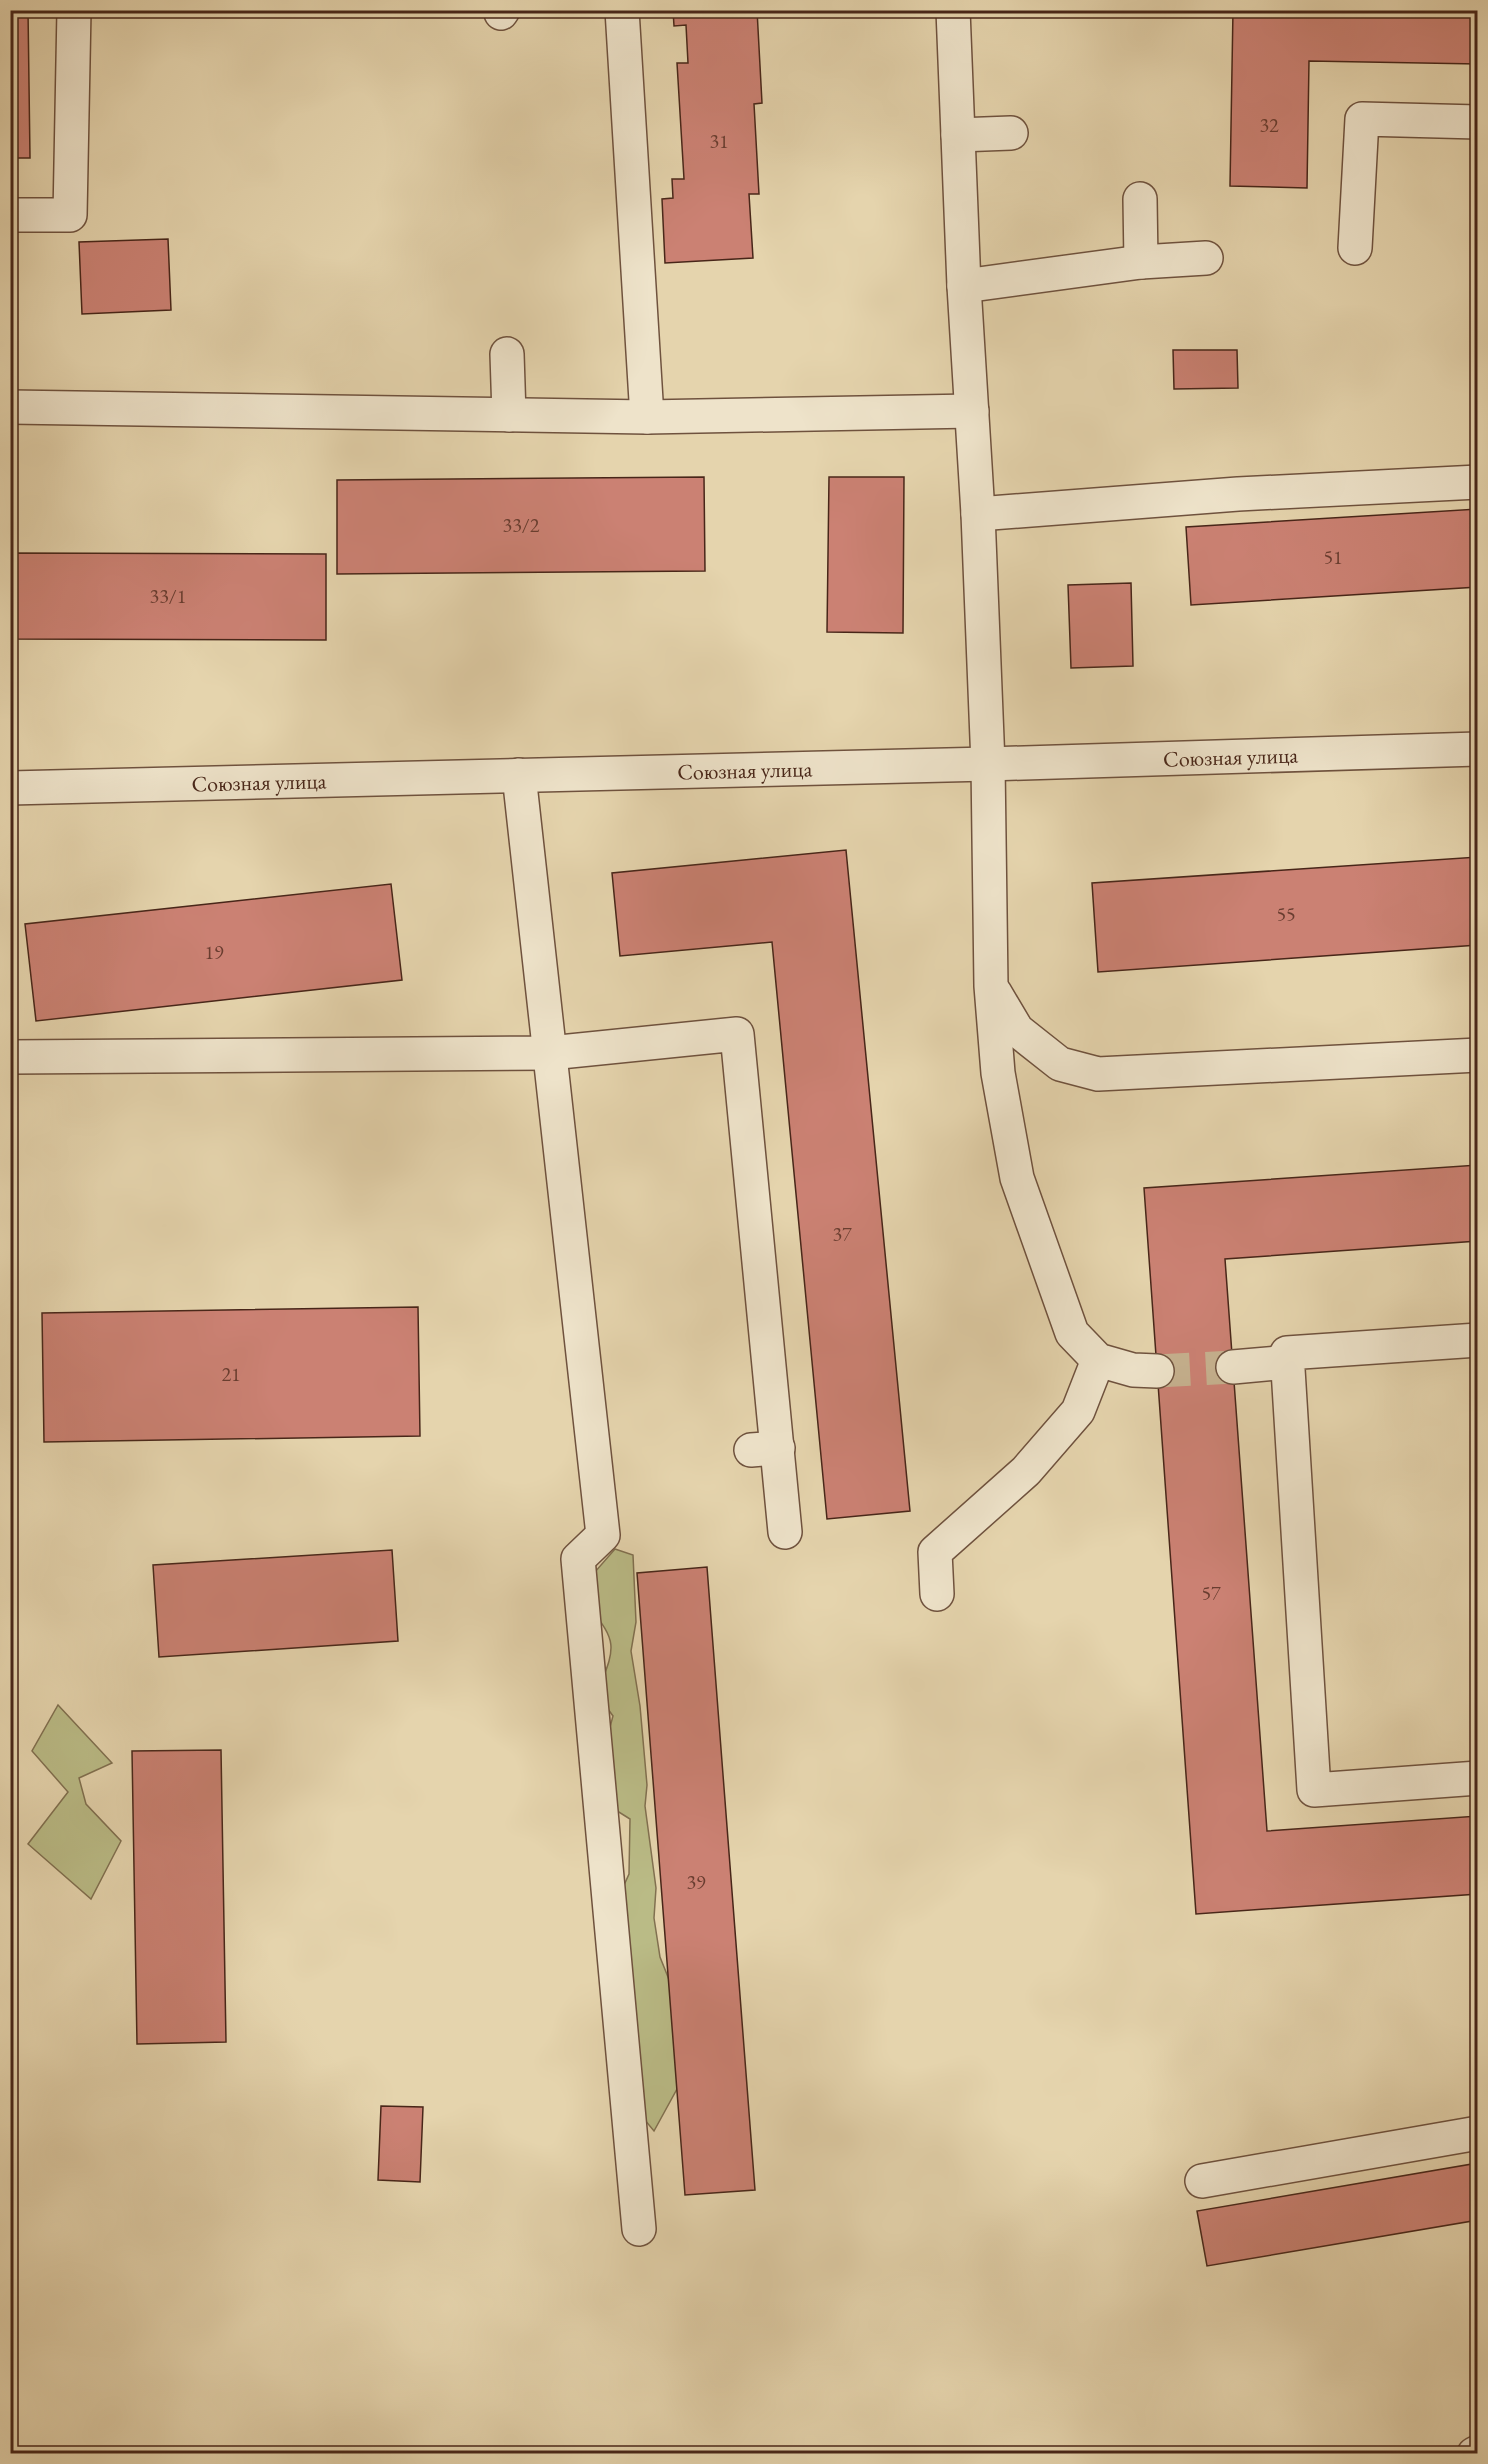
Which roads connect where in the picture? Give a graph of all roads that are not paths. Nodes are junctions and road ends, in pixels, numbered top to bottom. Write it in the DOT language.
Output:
graph roads {
  1 [pos="74,10"];
  2 [pos="622,10"];
  3 [pos="952,10"];
  4 [pos="1478,122"];
  5 [pos="1011,133"];
  6 [pos="958,135"];
  7 [pos="1140,199"];
  8 [pos="10,215"];
  9 [pos="1355,248"];
  10 [pos="1206,258"];
  11 [pos="1141,262"];
  12 [pos="964,286"];
  13 [pos="507,354"];
  14 [pos="10,407"];
  15 [pos="972,411"];
  16 [pos="509,415"];
  17 [pos="647,417"];
  18 [pos="1478,482"];
  19 [pos="978,514"];
  20 [pos="1478,749"];
  21 [pos="988,764"];
  22 [pos="519,775"];
  23 [pos="10,788"];
  24 [pos="991,986"];
  25 [pos="550,1053"];
  26 [pos="1478,1055"];
  27 [pos="10,1058"];
  28 [pos="1478,1340"];
  29 [pos="1098,1360"];
  30 [pos="1288,1362"];
  31 [pos="1233,1367"];
  32 [pos="1157,1371"];
  33 [pos="785,1532"];
  34 [pos="937,1594"];
  35 [pos="1478,1778"];
  36 [pos="1478,2133"];
  37 [pos="1202,2181"];
  38 [pos="639,2229"];
  1 -- 8 [label="street"];
  2 -- 17 [label="street"];
  3 -- 6 [label="street"];
  4 -- 9 [label="street"];
  5 -- 6 [label="street"];
  6 -- 12 [label="street"];
  7 -- 11 [label="street"];
  10 -- 11 [label="street"];
  11 -- 12 [label="street"];
  12 -- 15 [label="street"];
  13 -- 16 [label="street"];
  14 -- 16 [label="street"];
  15 -- 17 [label="street"];
  15 -- 19 [label="street"];
  16 -- 17 [label="street"];
  18 -- 19 [label="street"];
  19 -- 21 [label="street"];
  20 -- 21 [label="street, Союзная улица"];
  21 -- 22 [label="street, Союзная улица"];
  21 -- 24 [label="street"];
  22 -- 23 [label="street, Союзная улица"];
  22 -- 25 [label="street"];
  24 -- 26 [label="street"];
  24 -- 29 [label="street"];
  25 -- 27 [label="street"];
  25 -- 33 [label="street"];
  25 -- 38 [label="street"];
  28 -- 30 [label="street"];
  29 -- 32 [label="street"];
  29 -- 34 [label="street"];
  30 -- 31 [label="street"];
  30 -- 35 [label="street"];
  36 -- 37 [label="street"];
}
